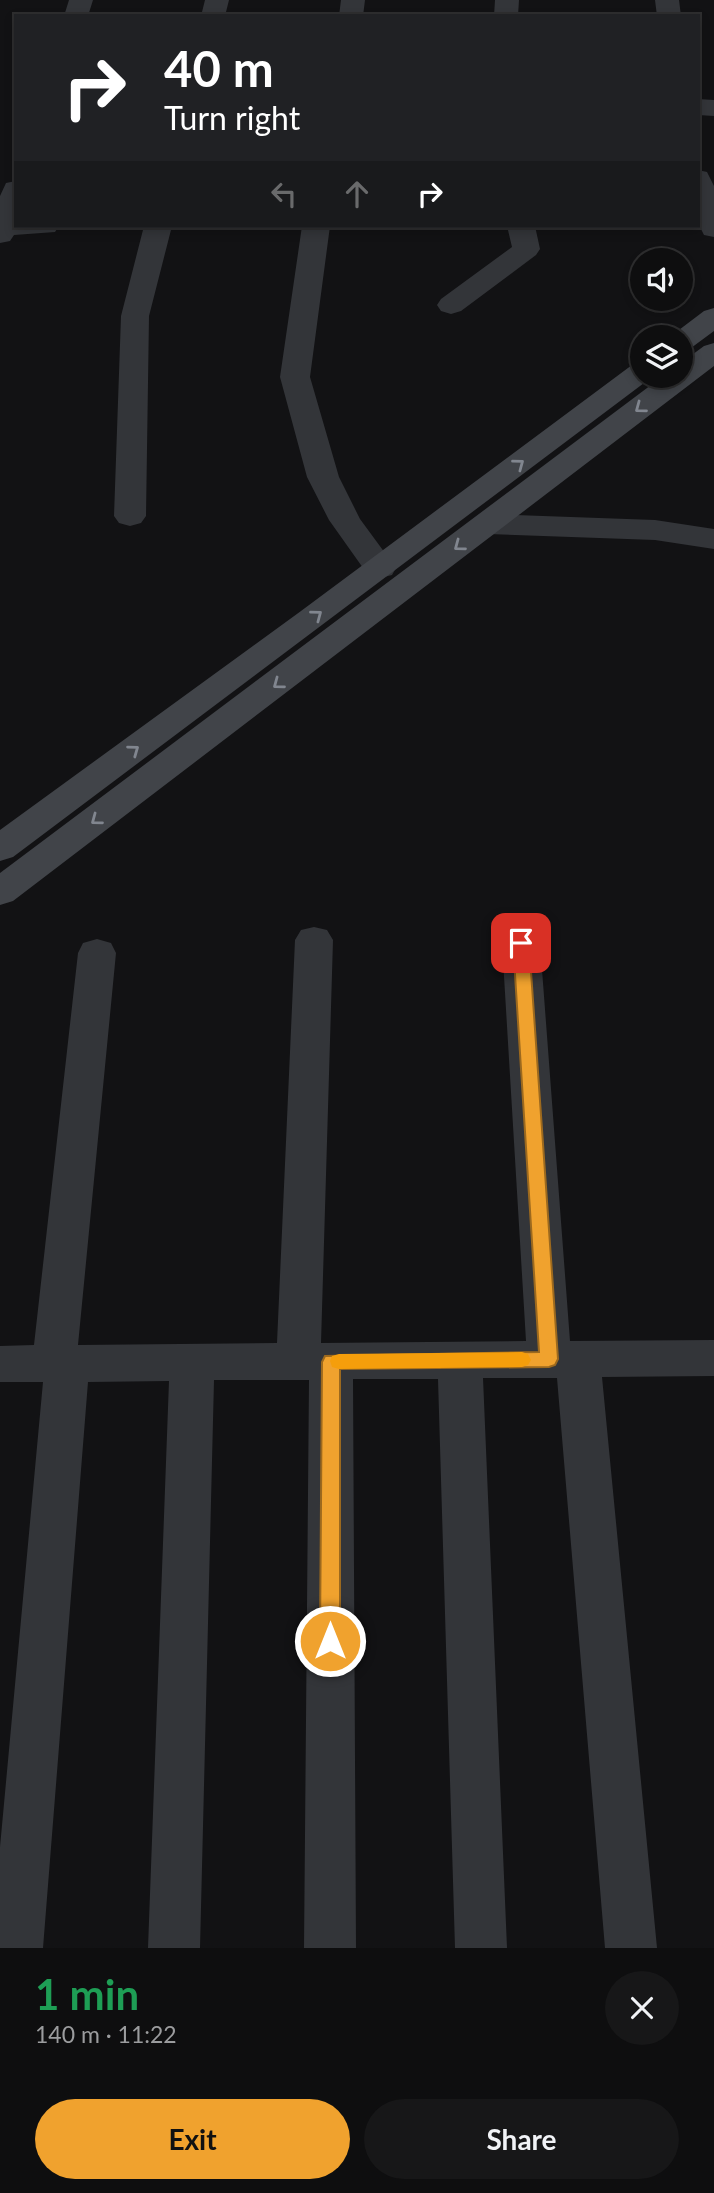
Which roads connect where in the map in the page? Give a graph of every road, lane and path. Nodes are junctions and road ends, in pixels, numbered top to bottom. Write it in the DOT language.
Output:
graph roads {
  1 [pos="700,184"];
  2 [pos="14,194"];
  3 [pos="27,228"];
  4 [pos="157,228"];
  5 [pos="316,228"];
  6 [pos="521,228"];
  7 [pos="714,229"];
  8 [pos="1,231"];
  9 [pos="451,305"];
  10 [pos="714,317"];
  11 [pos="693,333"];
  12 [pos="714,352"];
  13 [pos="630,380"];
  14 [pos="130,516"];
  15 [pos="488,524"];
  16 [pos="714,539"];
  17 [pos="380,568"];
  18 [pos="0,848"];
  19 [pos="0,892"];
  20 [pos="314,940"];
  21 [pos="521,943"];
  22 [pos="97,953"];
  23 [pos="714,1358"];
  24 [pos="564,1359"];
  25 [pos="460,1360"];
  26 [pos="315,1362"];
  27 [pos="192,1363"];
  28 [pos="0,1364"];
  29 [pos="61,1364"];
  30 [pos="17,1948"];
  31 [pos="174,1948"];
  32 [pos="330,1948"];
  33 [pos="481,1948"];
  34 [pos="631,1948"];
  1 -- 7 [label="street"];
  2 -- 8 [label="street"];
  3 -- 8 [label="street"];
  4 -- 14 [label="street"];
  5 -- 17 [label="street"];
  6 -- 9 [label="street"];
  10 -- 11 [label="street"];
  12 -- 15 [label="street, one-way"];
  17 -- 13 [label="street, one-way"];
  15 -- 16 [label="street"];
  15 -- 19 [label="street, one-way"];
  18 -- 17 [label="street, one-way"];
  20 -- 26 [label="street"];
  21 -- 24 [label="street"];
  22 -- 29 [label="street"];
  23 -- 24 [label="street"];
  24 -- 25 [label="street"];
  24 -- 34 [label="street"];
  25 -- 26 [label="street"];
  25 -- 33 [label="street"];
  26 -- 27 [label="street"];
  26 -- 32 [label="street"];
  27 -- 29 [label="street"];
  27 -- 31 [label="street"];
  28 -- 29 [label="street"];
  29 -- 30 [label="street"];
}
